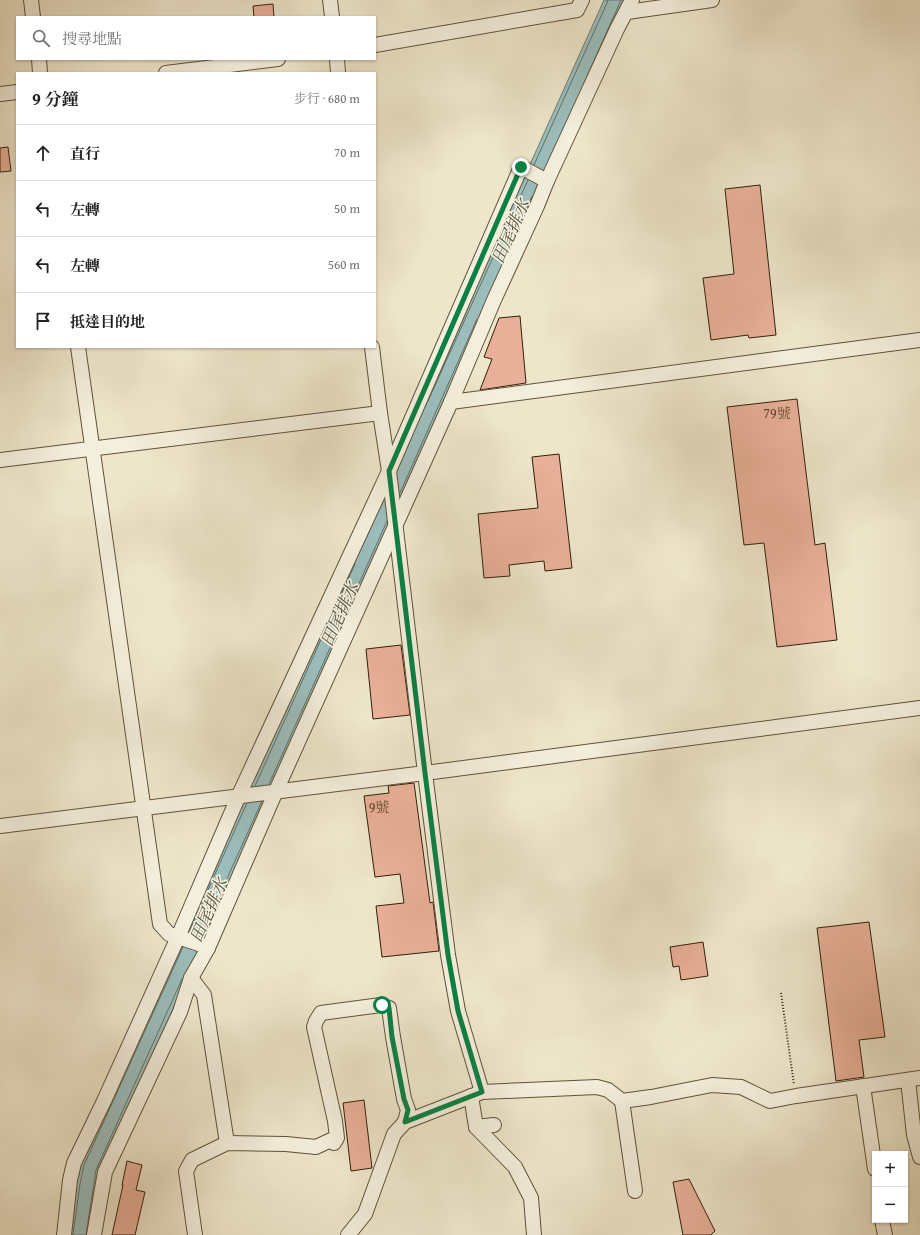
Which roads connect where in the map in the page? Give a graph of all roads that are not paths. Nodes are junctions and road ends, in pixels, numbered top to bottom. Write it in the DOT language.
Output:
graph roads {
  1 [pos="31,0"];
  2 [pos="330,0"];
  3 [pos="582,0"];
  4 [pos="712,0"];
  5 [pos="629,6"];
  6 [pos="33,16"];
  7 [pos="332,16"];
  8 [pos="376,45"];
  9 [pos="39,60"];
  10 [pos="270,60"];
  11 [pos="337,60"];
  12 [pos="40,72"];
  13 [pos="174,72"];
  14 [pos="338,72"];
  15 [pos="16,92"];
  16 [pos="0,94"];
  17 [pos="548,181"];
  18 [pos="920,340"];
  19 [pos="78,348"];
  20 [pos="372,348"];
  21 [pos="451,402"];
  22 [pos="380,413"];
  23 [pos="92,448"];
  24 [pos="0,460"];
  25 [pos="389,471"];
  26 [pos="395,526"];
  27 [pos="920,708"];
  28 [pos="425,773"];
  29 [pos="276,791"];
  30 [pos="239,795"];
  31 [pos="145,808"];
  32 [pos="0,826"];
  33 [pos="178,937"];
  34 [pos="203,946"];
  35 [pos="191,978"];
  36 [pos="914,1079"];
  37 [pos="863,1086"];
  38 [pos="476,1094"];
  39 [pos="622,1101"];
  40 [pos="405,1122"];
  41 [pos="494,1125"];
  42 [pos="476,1127"];
  43 [pos="227,1143"];
  44 [pos="872,1151"];
  45 [pos="920,1157"];
  46 [pos="635,1191"];
  47 [pos="883,1223"];
  48 [pos="64,1235"];
  49 [pos="94,1235"];
  50 [pos="195,1235"];
  51 [pos="348,1235"];
  52 [pos="534,1235"];
  53 [pos="885,1235"];
  1 -- 6 [label="street"];
  2 -- 7 [label="street"];
  3 -- 8 [label="street"];
  4 -- 5 [label="street"];
  5 -- 17 [label="street"];
  9 -- 12 [label="street"];
  10 -- 13 [label="street"];
  11 -- 14 [label="street"];
  15 -- 16 [label="street"];
  17 -- 21 [label="street"];
  17 -- 25 [label="street"];
  18 -- 21 [label="street"];
  19 -- 23 [label="street"];
  20 -- 22 [label="street"];
  21 -- 26 [label="street"];
  22 -- 23 [label="street"];
  22 -- 25 [label="street"];
  23 -- 24 [label="street"];
  23 -- 31 [label="street"];
  25 -- 26 [label="street"];
  25 -- 30 [label="street"];
  26 -- 28 [label="street"];
  26 -- 29 [label="street"];
  27 -- 28 [label="street"];
  28 -- 29 [label="street"];
  28 -- 38 [label="street"];
  29 -- 30 [label="street"];
  29 -- 34 [label="street"];
  30 -- 31 [label="street"];
  30 -- 33 [label="street"];
  31 -- 32 [label="street"];
  31 -- 33 [label="street"];
  33 -- 34 [label="street"];
  33 -- 48 [label="street"];
  34 -- 35 [label="street"];
  35 -- 43 [label="street"];
  35 -- 49 [label="street"];
  36 -- 37 [label="street"];
  36 -- 45 [label="street"];
  37 -- 39 [label="street"];
  37 -- 44 [label="street"];
  38 -- 39 [label="street"];
  38 -- 40 [label="street"];
  38 -- 42 [label="street"];
  39 -- 46 [label="street"];
  40 -- 43 [label="street"];
  40 -- 51 [label="street"];
  41 -- 42 [label="street"];
  42 -- 52 [label="street"];
  43 -- 50 [label="street"];
  47 -- 53 [label="street"];
}
